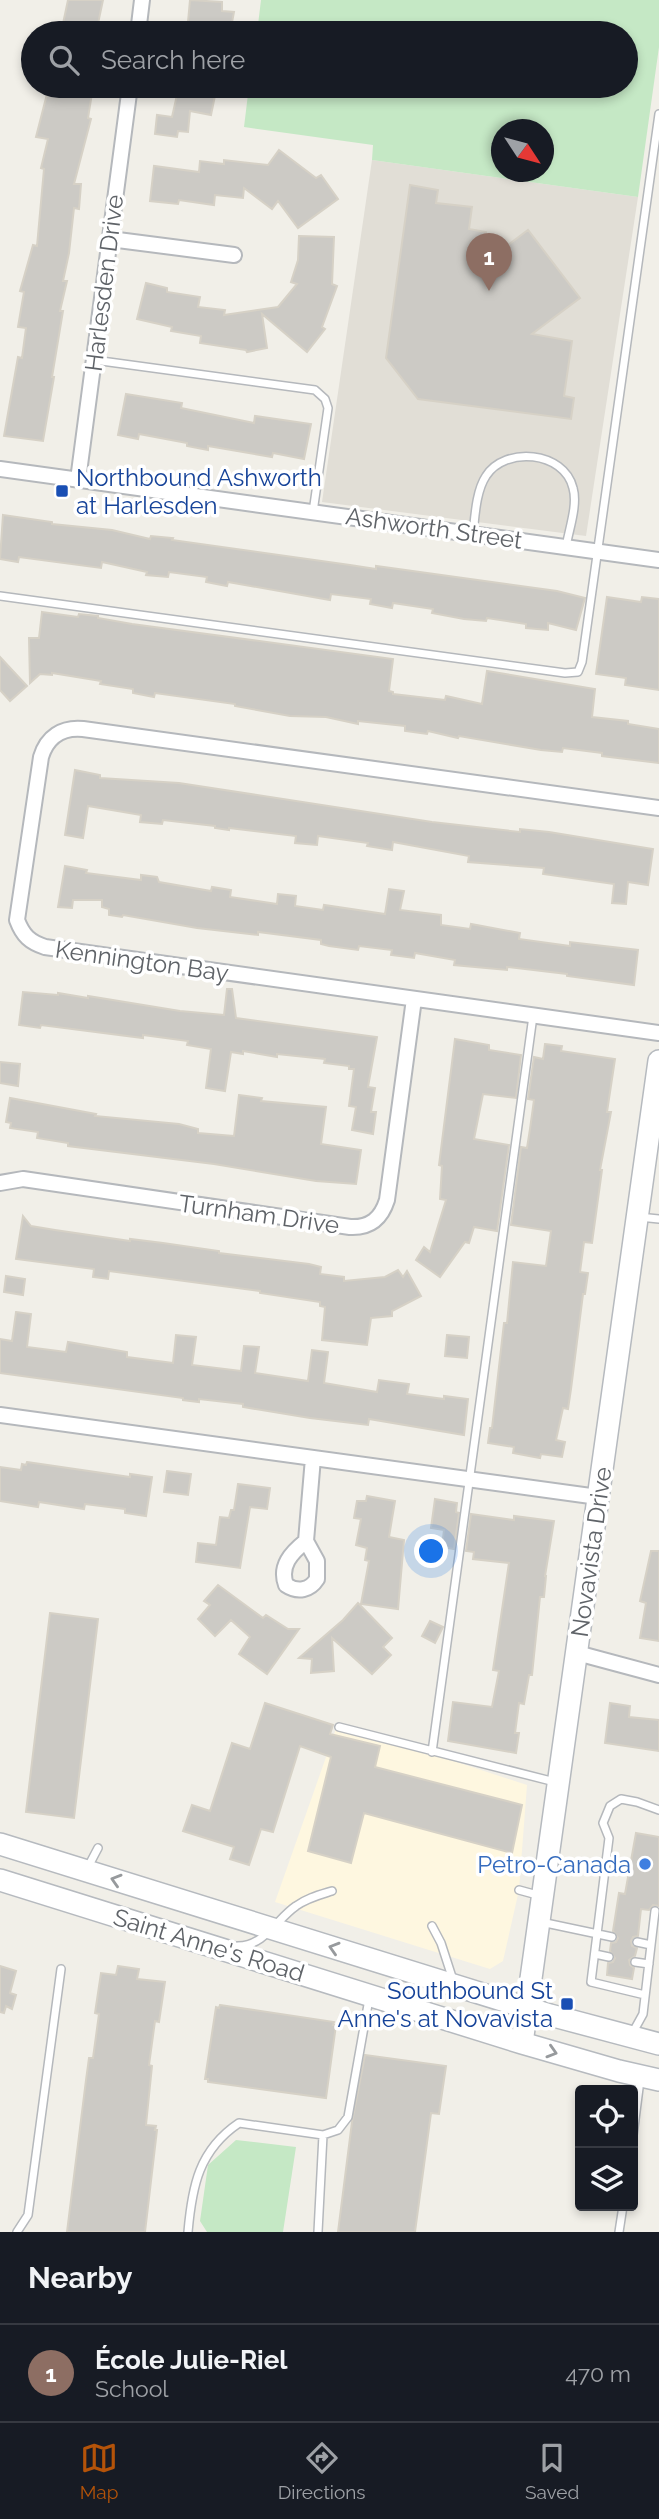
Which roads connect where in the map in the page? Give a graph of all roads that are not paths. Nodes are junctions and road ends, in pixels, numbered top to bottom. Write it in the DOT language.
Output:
graph roads {
  1 [pos="142,0"];
  2 [pos="139,21"];
  3 [pos="128,98"];
  4 [pos="659,114"];
  5 [pos="110,239"];
  6 [pos="234,254"];
  7 [pos="94,360"];
  8 [pos="0,469"];
  9 [pos="78,480"];
  10 [pos="313,512"];
  11 [pos="473,534"];
  12 [pos="566,547"];
  13 [pos="598,551"];
  14 [pos="659,560"];
  15 [pos="0,596"];
  16 [pos="659,808"];
  17 [pos="414,999"];
  18 [pos="533,1016"];
  19 [pos="659,1033"];
  20 [pos="659,1061"];
  21 [pos="0,1183"];
  22 [pos="648,1218"];
  23 [pos="0,1415"];
  24 [pos="313,1458"];
  25 [pos="470,1479"];
  26 [pos="598,1497"];
  27 [pos="306,1541"];
  28 [pos="577,1653"];
  29 [pos="659,1675"];
  30 [pos="339,1727"];
  31 [pos="432,1752"];
  32 [pos="558,1783"];
  33 [pos="659,1810"];
  34 [pos="0,1844"];
  35 [pos="98,1848"];
  36 [pos="86,1871"];
  37 [pos="0,1880"];
  38 [pos="519,1890"];
  39 [pos="332,1891"];
  40 [pos="542,1896"];
  41 [pos="655,1911"];
  42 [pos="539,1922"];
  43 [pos="432,1926"];
  44 [pos="272,1928"];
  45 [pos="598,1933"];
  46 [pos="612,1937"];
  47 [pos="638,1942"];
  48 [pos="651,1945"];
  49 [pos="212,1946"];
  50 [pos="595,1954"];
  51 [pos="609,1957"];
  52 [pos="635,1962"];
  53 [pos="649,1964"];
  54 [pos="399,1968"];
  55 [pos="61,1969"];
  56 [pos="455,1985"];
  57 [pos="370,1995"];
  58 [pos="645,1995"];
  59 [pos="527,2007"];
  60 [pos="630,2037"];
  61 [pos="522,2043"];
  62 [pos="659,2044"];
  63 [pos="650,2078"];
  64 [pos="638,2118"];
  65 [pos="323,2135"];
  66 [pos="622,2211"];
  67 [pos="17,2232"];
  68 [pos="188,2232"];
  69 [pos="318,2232"];
  70 [pos="619,2232"];
  1 -- 2 [label="street"];
  3 -- 5 [label="street, Harlesden Drive"];
  4 -- 13 [label="lane"];
  5 -- 6 [label="street"];
  5 -- 7 [label="street, Harlesden Drive"];
  7 -- 9 [label="street, Harlesden Drive"];
  7 -- 10 [label="lane"];
  8 -- 9 [label="street, Ashworth Street"];
  9 -- 10 [label="street, Ashworth Street"];
  10 -- 11 [label="street, Ashworth Street"];
  11 -- 12 [label="street, Ashworth Street"];
  11 -- 12 [label="lane"];
  12 -- 13 [label="street, Ashworth Street"];
  13 -- 14 [label="street, Ashworth Street"];
  13 -- 15 [label="lane"];
  16 -- 17 [label="street, Kennington Bay"];
  17 -- 18 [label="street, Kennington Bay"];
  17 -- 21 [label="street, Turnham Drive"];
  18 -- 19 [label="street, Kennington Bay"];
  18 -- 25 [label="lane"];
  20 -- 22 [label="main road, Novavista Drive"];
  22 -- 26 [label="main road, Novavista Drive"];
  23 -- 24 [label="street"];
  24 -- 25 [label="street"];
  24 -- 27 [label="street"];
  25 -- 26 [label="street"];
  25 -- 31 [label="lane"];
  26 -- 28 [label="main road, Novavista Drive"];
  28 -- 29 [label="street"];
  28 -- 32 [label="main road, Novavista Drive"];
  30 -- 31 [label="lane"];
  31 -- 32 [label="lane"];
  32 -- 40 [label="main road, Novavista Drive"];
  33 -- 45 [label="lane"];
  34 -- 36 [label="main road, Saint Anne's Road"];
  35 -- 36 [label="lane"];
  44 -- 36 [label="main road, Saint Anne's Road, one-way"];
  37 -- 49 [label="main road, Saint Anne's Road"];
  38 -- 40 [label="lane"];
  39 -- 44 [label="lane"];
  40 -- 42 [label="main road, Novavista Drive"];
  41 -- 48 [label="lane"];
  42 -- 45 [label="lane"];
  42 -- 59 [label="main road, Novavista Drive"];
  43 -- 56 [label="lane"];
  44 -- 49 [label="lane"];
  54 -- 44 [label="main road, Saint Anne's Road, one-way"];
  45 -- 46 [label="lane"];
  45 -- 50 [label="lane"];
  47 -- 48 [label="lane"];
  48 -- 53 [label="lane"];
  49 -- 57 [label="main road, Saint Anne's Road"];
  50 -- 51 [label="lane"];
  50 -- 58 [label="lane"];
  52 -- 53 [label="lane"];
  53 -- 58 [label="lane"];
  54 -- 56 [label="main road, Saint Anne's Road"];
  54 -- 57 [label="main road"];
  55 -- 67 [label="lane"];
  56 -- 59 [label="main road, Saint Anne's Road"];
  57 -- 61 [label="main road, Saint Anne's Road"];
  57 -- 65 [label="lane"];
  58 -- 60 [label="lane"];
  59 -- 60 [label="main road, Saint Anne's Road"];
  59 -- 61 [label="main road, Novavista Drive"];
  60 -- 62 [label="main road, Saint Anne's Road"];
  61 -- 63 [label="main road, Saint Anne's Road, one-way"];
  63 -- 64 [label="lane"];
  65 -- 68 [label="lane"];
  65 -- 69 [label="lane"];
  66 -- 70 [label="lane"];
}
